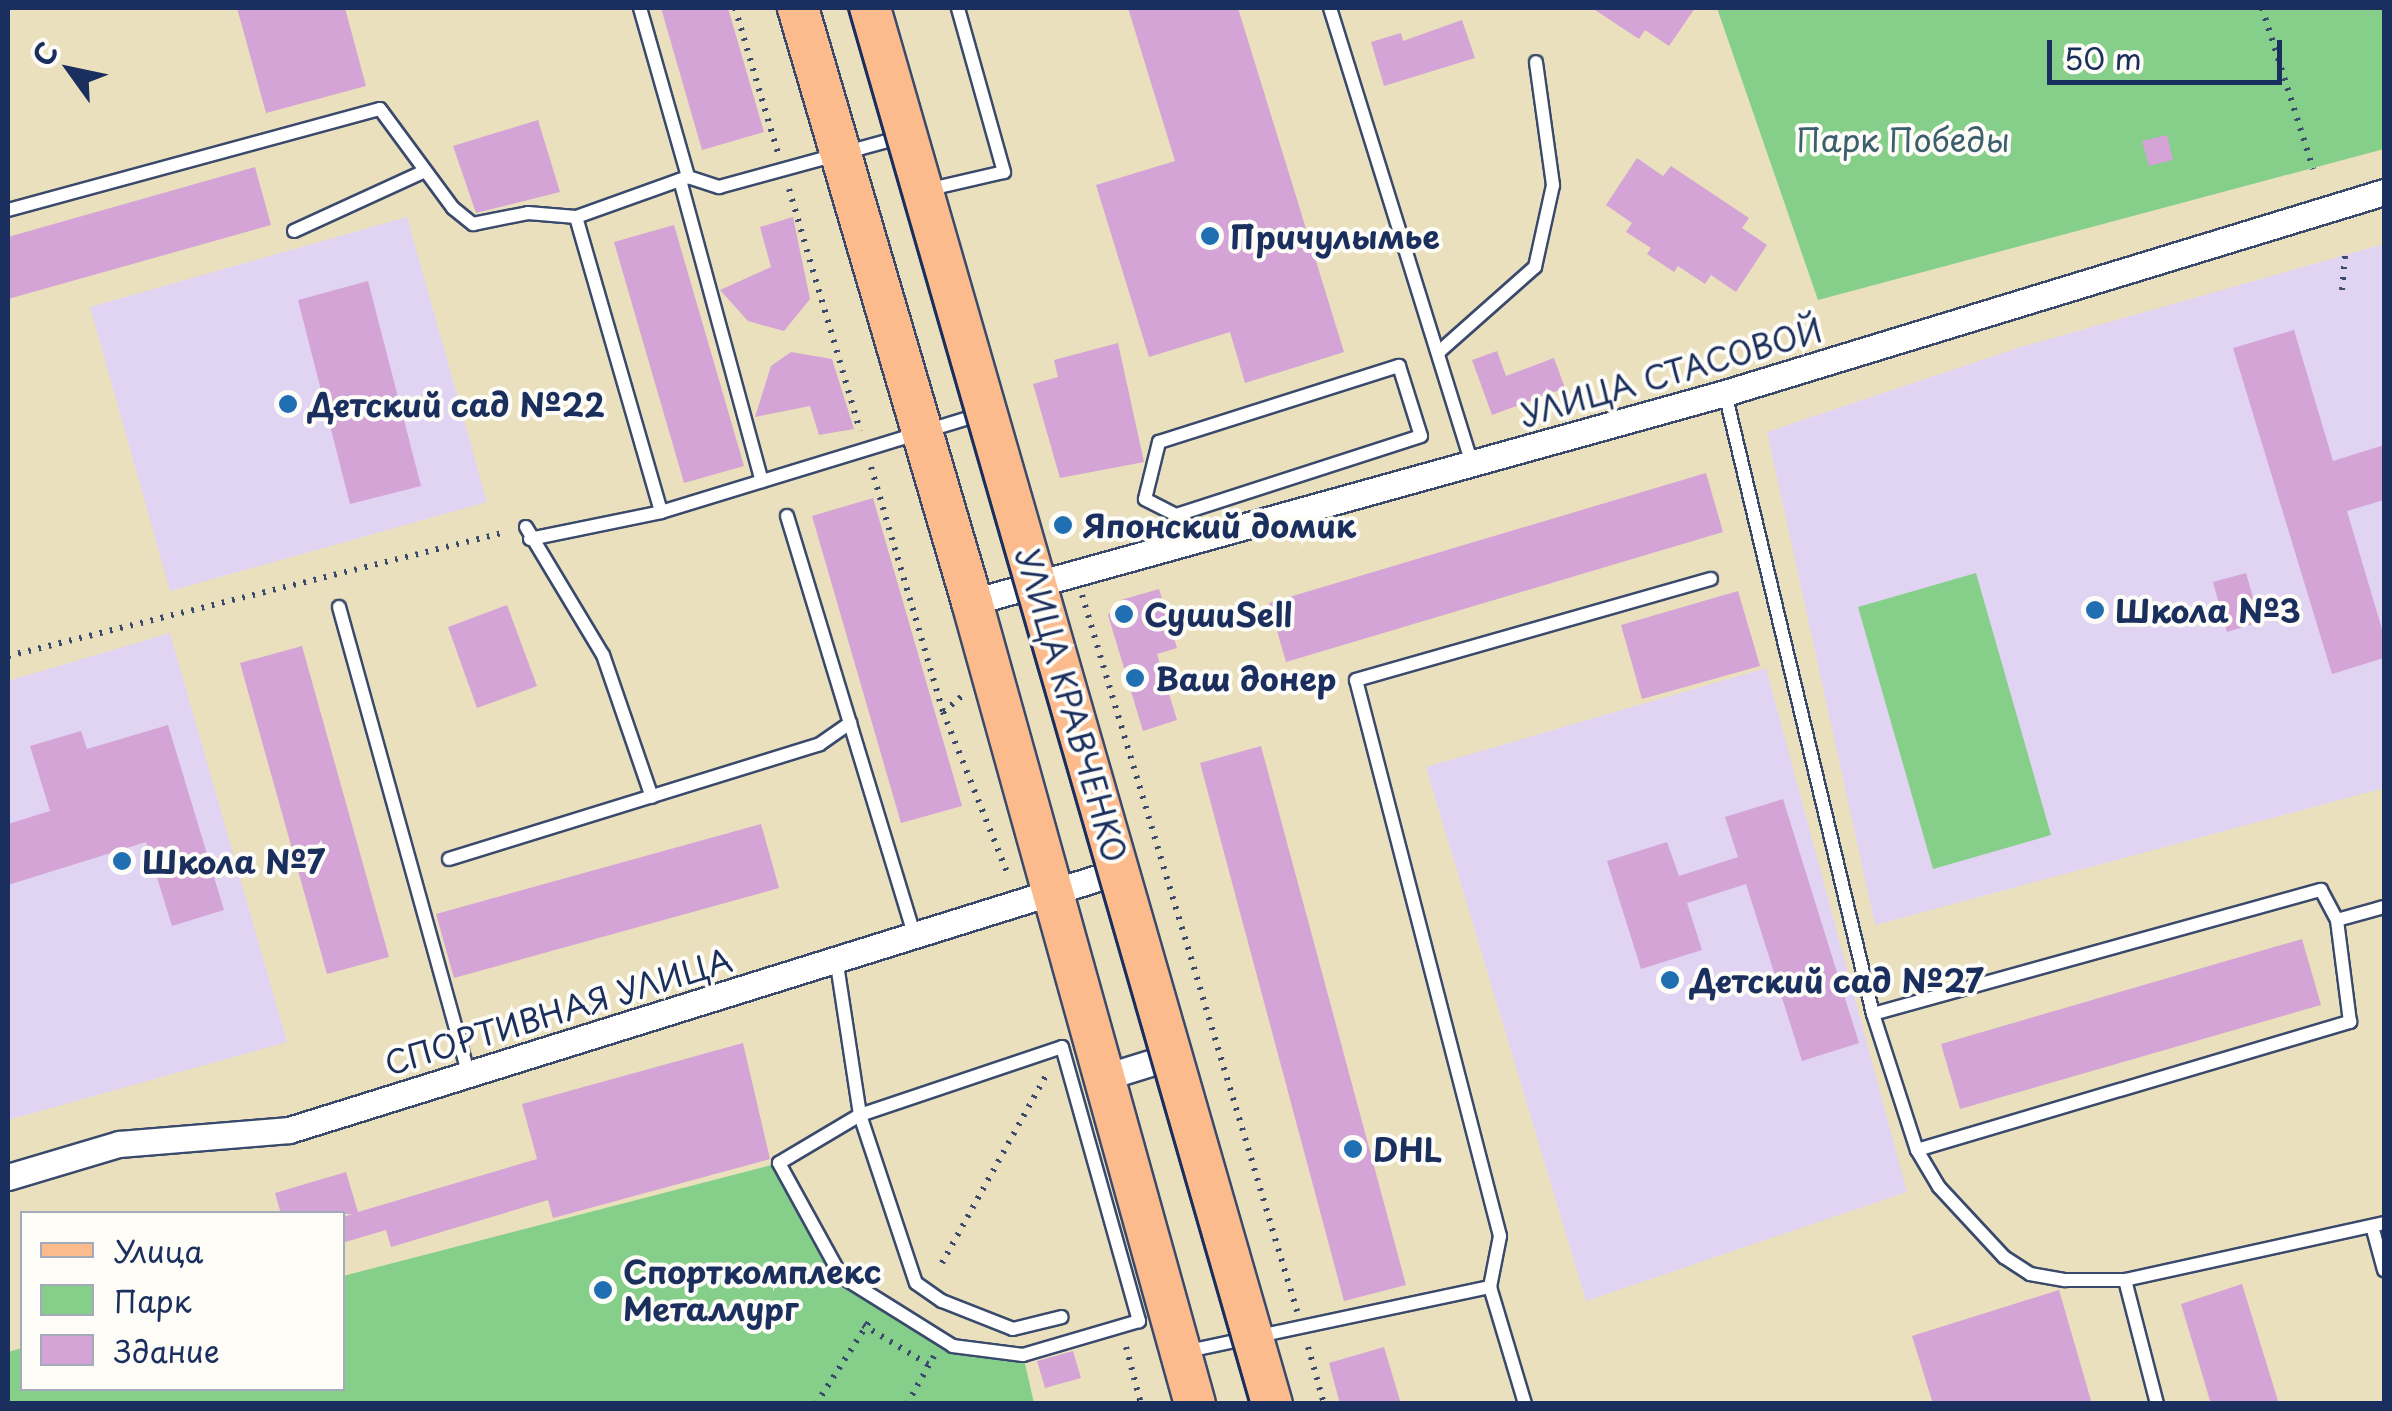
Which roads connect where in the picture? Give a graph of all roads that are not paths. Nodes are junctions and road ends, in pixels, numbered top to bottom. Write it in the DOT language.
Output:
graph roads {
  1 [pos="640,8"];
  2 [pos="798,8"];
  3 [pos="870,8"];
  4 [pos="958,8"];
  5 [pos="1330,8"];
  6 [pos="1536,62"];
  7 [pos="908,136"];
  8 [pos="840,154"];
  9 [pos="426,171"];
  10 [pos="684,178"];
  11 [pos="923,190"];
  12 [pos="2384,192"];
  13 [pos="8,210"];
  14 [pos="576,218"];
  15 [pos="294,231"];
  16 [pos="1440,352"];
  17 [pos="1726,393"];
  18 [pos="988,413"];
  19 [pos="922,432"];
  20 [pos="1472,463"];
  21 [pos="762,481"];
  22 [pos="661,512"];
  23 [pos="1176,515"];
  24 [pos="787,516"];
  25 [pos="1711,580"];
  26 [pos="1038,587"];
  27 [pos="972,602"];
  28 [pos="339,607"];
  29 [pos="850,723"];
  30 [pos="652,797"];
  31 [pos="449,859"];
  32 [pos="1120,871"];
  33 [pos="1036,896"];
  34 [pos="2384,907"];
  35 [pos="2337,920"];
  36 [pos="914,934"];
  37 [pos="836,958"];
  38 [pos="1873,1014"];
  39 [pos="1173,1056"];
  40 [pos="468,1074"];
  41 [pos="1105,1077"];
  42 [pos="860,1115"];
  43 [pos="1917,1150"];
  44 [pos="8,1177"];
  45 [pos="2378,1224"];
  46 [pos="2384,1270"];
  47 [pos="2124,1280"];
  48 [pos="1490,1288"];
  49 [pos="1062,1317"];
  50 [pos="1252,1335"];
  51 [pos="1180,1353"];
  52 [pos="1195,1404"];
  53 [pos="1272,1404"];
  54 [pos="1524,1404"];
  55 [pos="2157,1404"];
  1 -- 10 [label="lane"];
  2 -- 8 [label="main road, УЛИЦА КРАВЧЕНКО"];
  3 -- 7 [label="main road, УЛИЦА КРАВЧЕНКО"];
  4 -- 11 [label="lane"];
  5 -- 16 [label="lane"];
  6 -- 16 [label="lane"];
  7 -- 8 [label="lane"];
  7 -- 11 [label="main road, УЛИЦА КРАВЧЕНКО"];
  8 -- 10 [label="lane"];
  8 -- 19 [label="main road, УЛИЦА КРАВЧЕНКО"];
  9 -- 13 [label="lane"];
  9 -- 14 [label="lane"];
  9 -- 15 [label="lane"];
  10 -- 14 [label="lane"];
  10 -- 21 [label="lane"];
  11 -- 18 [label="main road, УЛИЦА КРАВЧЕНКО"];
  12 -- 17 [label="street, УЛИЦА СТАСОВОЙ"];
  14 -- 22 [label="lane"];
  16 -- 20 [label="lane"];
  17 -- 20 [label="street, УЛИЦА СТАСОВОЙ"];
  17 -- 38 [label="lane"];
  18 -- 19 [label="lane"];
  18 -- 26 [label="main road, УЛИЦА КРАВЧЕНКО"];
  19 -- 21 [label="lane"];
  19 -- 27 [label="main road, УЛИЦА КРАВЧЕНКО"];
  20 -- 26 [label="street, УЛИЦА СТАСОВОЙ"];
  21 -- 22 [label="lane"];
  22 -- 30 [label="lane"];
  23 -- 23 [label="lane"];
  24 -- 29 [label="lane"];
  25 -- 48 [label="lane"];
  26 -- 27 [label="street, УЛИЦА СТАСОВОЙ"];
  26 -- 32 [label="main road, УЛИЦА КРАВЧЕНКО"];
  27 -- 33 [label="main road, УЛИЦА КРАВЧЕНКО"];
  28 -- 40 [label="lane"];
  29 -- 30 [label="lane"];
  29 -- 36 [label="lane"];
  30 -- 31 [label="lane"];
  32 -- 33 [label="street, СПОРТИВНАЯ УЛИЦА"];
  32 -- 39 [label="main road, УЛИЦА КРАВЧЕНКО"];
  33 -- 36 [label="street, СПОРТИВНАЯ УЛИЦА"];
  33 -- 41 [label="main road, УЛИЦА КРАВЧЕНКО"];
  34 -- 35 [label="lane"];
  35 -- 38 [label="lane"];
  35 -- 43 [label="lane"];
  36 -- 37 [label="street, СПОРТИВНАЯ УЛИЦА"];
  37 -- 40 [label="street, СПОРТИВНАЯ УЛИЦА"];
  37 -- 42 [label="lane"];
  38 -- 43 [label="lane"];
  39 -- 41 [label="street"];
  39 -- 50 [label="main road, УЛИЦА КРАВЧЕНКО"];
  40 -- 44 [label="street, СПОРТИВНАЯ УЛИЦА"];
  41 -- 51 [label="main road, УЛИЦА КРАВЧЕНКО"];
  42 -- 42 [label="lane"];
  42 -- 49 [label="lane"];
  43 -- 47 [label="lane"];
  45 -- 46 [label="lane"];
  45 -- 47 [label="lane"];
  47 -- 55 [label="lane"];
  48 -- 50 [label="lane"];
  48 -- 54 [label="lane"];
  50 -- 51 [label="lane"];
  50 -- 53 [label="main road, УЛИЦА КРАВЧЕНКО"];
  51 -- 52 [label="main road, УЛИЦА КРАВЧЕНКО"];
}
